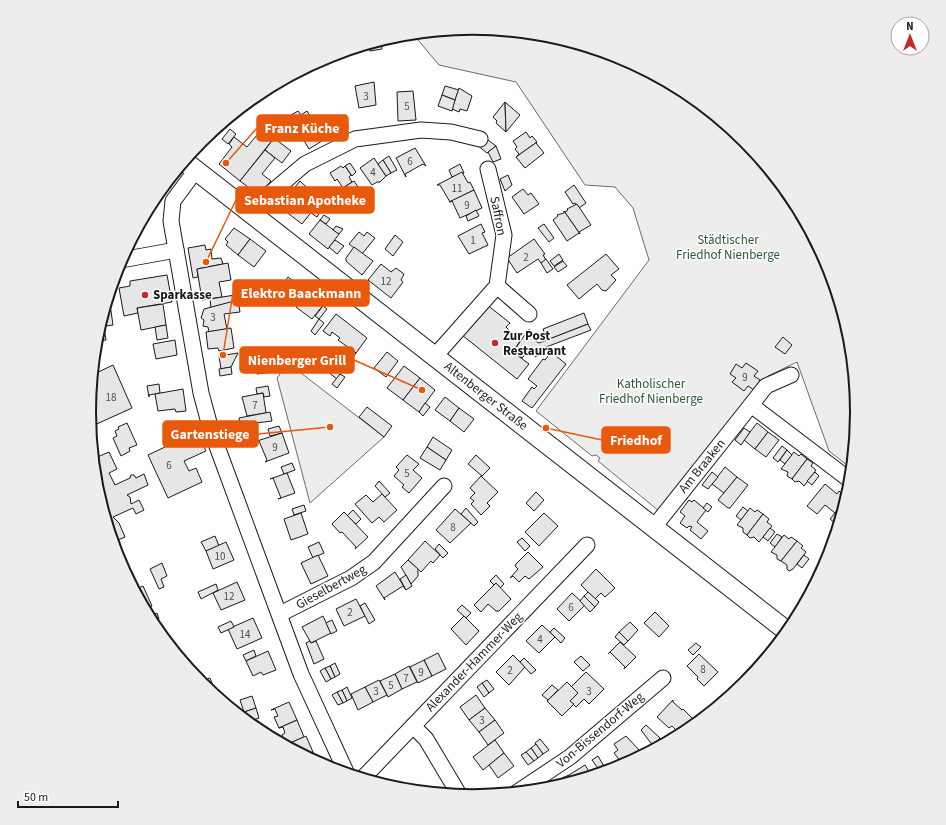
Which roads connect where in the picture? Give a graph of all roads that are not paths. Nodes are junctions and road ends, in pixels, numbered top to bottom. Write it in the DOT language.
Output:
graph roads {
  1 [pos="480,139"];
  2 [pos="190,166"];
  3 [pos="488,169"];
  4 [pos="252,214"];
  5 [pos="176,250"];
  6 [pos="128,259"];
  7 [pos="497,286"];
  8 [pos="529,314"];
  9 [pos="435,356"];
  10 [pos="791,375"];
  11 [pos="751,405"];
  12 [pos="845,476"];
  13 [pos="444,486"];
  14 [pos="654,527"];
  15 [pos="587,545"];
  16 [pos="280,614"];
  17 [pos="783,628"];
  18 [pos="662,678"];
  19 [pos="413,726"];
  20 [pos="344,767"];
  21 [pos="366,774"];
  22 [pos="526,786"];
  23 [pos="456,789"];
  1 -- 4 [label="street"];
  2 -- 4 [label="main road, Altenberger Straße"];
  2 -- 5 [label="street"];
  3 -- 7 [label="street, Saffron"];
  4 -- 9 [label="main road, Altenberger Straße"];
  5 -- 6 [label="street"];
  5 -- 16 [label="street"];
  7 -- 8 [label="street"];
  7 -- 9 [label="street"];
  9 -- 14 [label="main road, Altenberger Straße"];
  10 -- 11 [label="street, Am Braaken"];
  11 -- 12 [label="street"];
  11 -- 14 [label="street, Am Braaken"];
  13 -- 16 [label="street, Gieselbertweg"];
  14 -- 17 [label="main road, Altenberger Straße"];
  15 -- 19 [label="street, Alexander-Hammer-Weg"];
  16 -- 20 [label="street"];
  18 -- 22 [label="street, Von-Bissendorf-Weg"];
  19 -- 21 [label="street, Alexander-Hammer-Weg"];
  19 -- 23 [label="street"];
}
